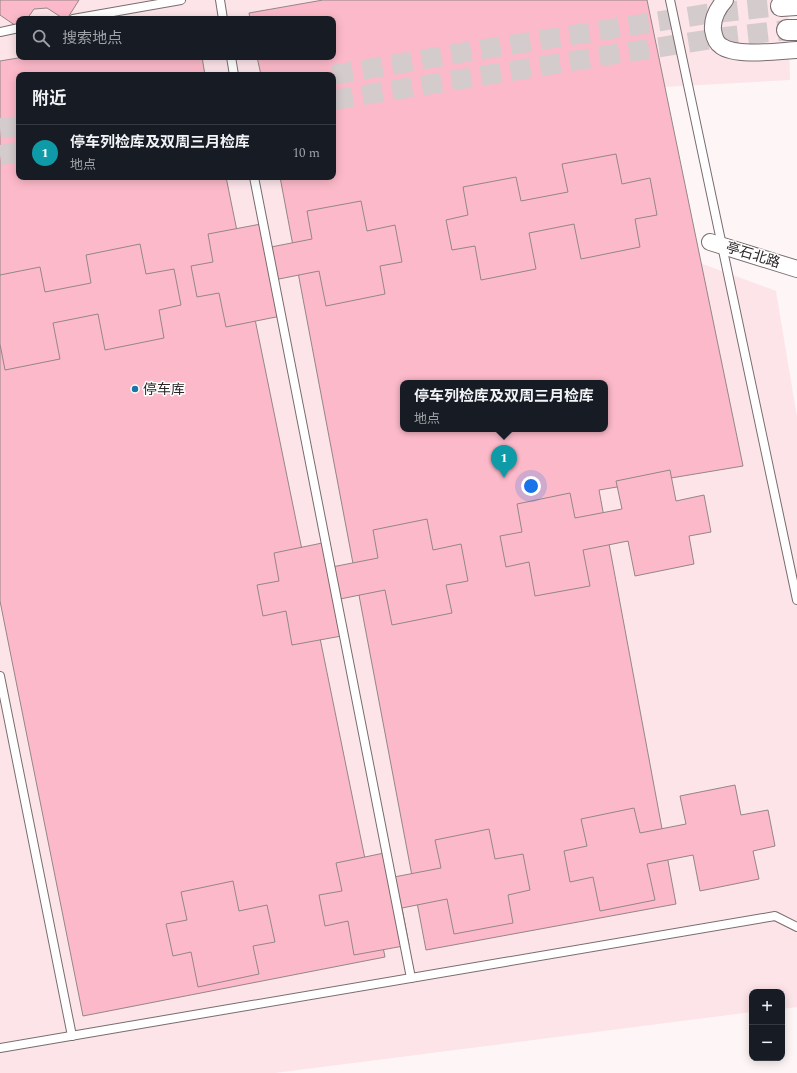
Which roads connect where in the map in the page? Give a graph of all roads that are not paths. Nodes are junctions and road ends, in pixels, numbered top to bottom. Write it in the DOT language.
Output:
graph roads {
  1 [pos="181,0"];
  2 [pos="220,0"];
  3 [pos="670,0"];
  4 [pos="725,0"];
  5 [pos="90,16"];
  6 [pos="223,16"];
  7 [pos="16,29"];
  8 [pos="0,32"];
  9 [pos="797,50"];
  10 [pos="232,60"];
  11 [pos="234,72"];
  12 [pos="255,180"];
  13 [pos="716,244"];
  14 [pos="797,269"];
  15 [pos="797,600"];
  16 [pos="0,676"];
  17 [pos="797,928"];
  18 [pos="411,978"];
  19 [pos="72,1036"];
  20 [pos="0,1048"];
  1 -- 5 [label="lane"];
  2 -- 6 [label="lane"];
  3 -- 13 [label="lane"];
  4 -- 9 [label="street"];
  7 -- 8 [label="lane"];
  10 -- 11 [label="lane"];
  12 -- 18 [label="lane"];
  13 -- 14 [label="street, 亭石北路"];
  13 -- 15 [label="lane"];
  16 -- 19 [label="lane"];
  17 -- 18 [label="lane"];
  18 -- 19 [label="lane"];
  19 -- 20 [label="lane"];
}
